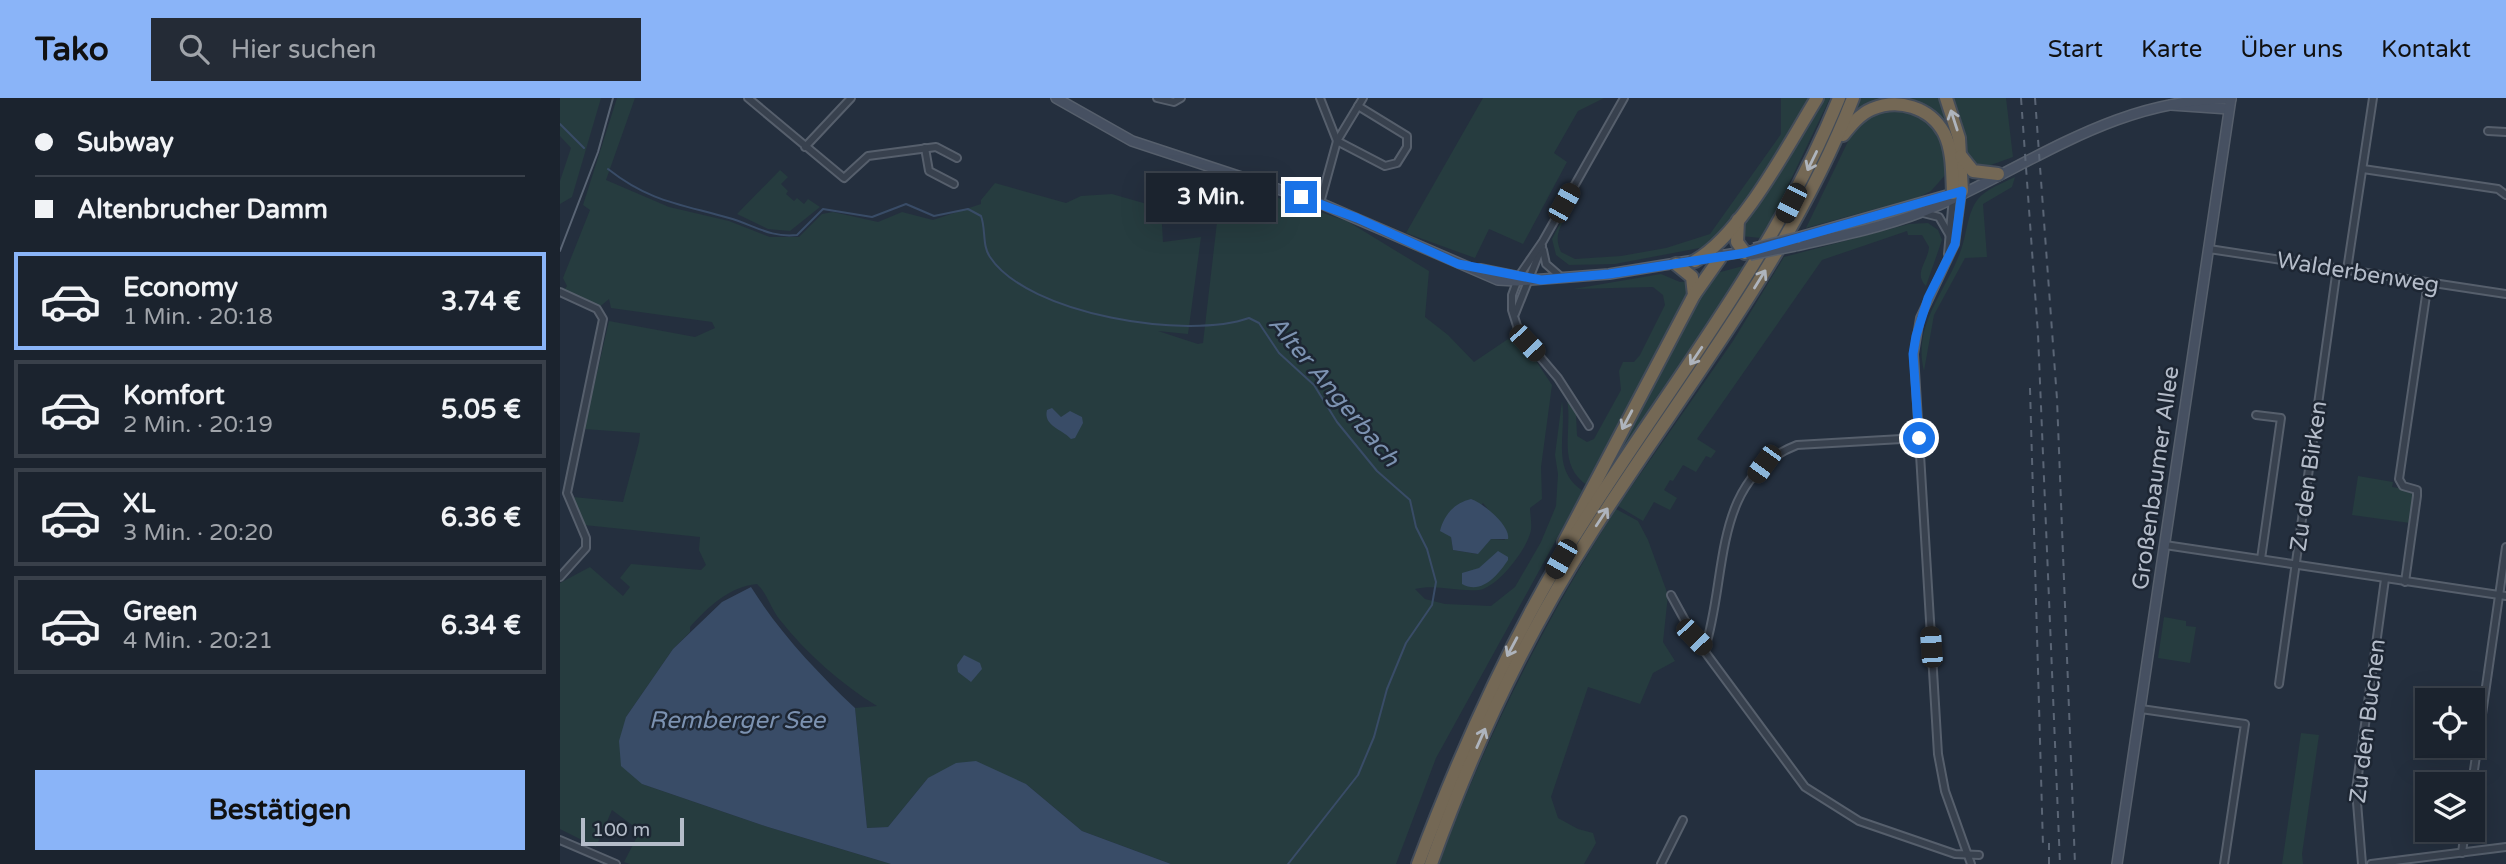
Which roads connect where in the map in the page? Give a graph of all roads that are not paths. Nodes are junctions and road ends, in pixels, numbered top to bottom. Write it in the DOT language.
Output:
graph roads {
  1 [pos="748,98"];
  2 [pos="851,98"];
  3 [pos="1056,98"];
  4 [pos="1157,98"];
  5 [pos="1181,98"];
  6 [pos="1320,98"];
  7 [pos="1363,98"];
  8 [pos="1624,98"];
  9 [pos="1817,98"];
  10 [pos="1839,98"];
  11 [pos="1853,98"];
  12 [pos="1946,98"];
  13 [pos="2373,98"];
  14 [pos="2230,102"];
  15 [pos="1358,106"];
  16 [pos="2488,131"];
  17 [pos="2506,132"];
  18 [pos="1337,141"];
  19 [pos="1836,143"];
  20 [pos="806,147"];
  21 [pos="925,148"];
  22 [pos="1961,155"];
  23 [pos="957,158"];
  24 [pos="2363,169"];
  25 [pos="1998,174"];
  26 [pos="954,184"];
  27 [pos="1956,194"];
  28 [pos="2506,195"];
  29 [pos="1320,203"];
  30 [pos="1918,212"];
  31 [pos="1738,220"];
  32 [pos="1950,236"];
  33 [pos="1543,241"];
  34 [pos="1797,242"];
  35 [pos="2209,249"];
  36 [pos="1749,252"];
  37 [pos="1720,258"];
  38 [pos="1948,258"];
  39 [pos="1695,261"];
  40 [pos="1676,264"];
  41 [pos="2337,268"];
  42 [pos="2347,270"];
  43 [pos="1562,278"];
  44 [pos="1521,279"];
  45 [pos="2428,282"];
  46 [pos="560,292"];
  47 [pos="2506,294"];
  48 [pos="1694,295"];
  49 [pos="1514,319"];
  50 [pos="2256,415"];
  51 [pos="1589,426"];
  52 [pos="1919,438"];
  53 [pos="2165,545"];
  54 [pos="2506,547"];
  55 [pos="2261,559"];
  56 [pos="2296,565"];
  57 [pos="560,577"];
  58 [pos="2385,579"];
  59 [pos="2405,582"];
  60 [pos="1545,587"];
  61 [pos="1671,595"];
  62 [pos="2502,596"];
  63 [pos="1705,648"];
  64 [pos="2279,684"];
  65 [pos="2141,709"];
  66 [pos="2474,772"];
  67 [pos="1683,820"];
  68 [pos="560,840"];
  69 [pos="2463,842"];
  70 [pos="2506,847"];
  71 [pos="2462,853"];
  72 [pos="1968,855"];
  73 [pos="1979,855"];
  74 [pos="616,864"];
  75 [pos="1418,864"];
  76 [pos="1431,864"];
  77 [pos="1661,864"];
  78 [pos="1971,864"];
  79 [pos="2117,864"];
  80 [pos="2224,864"];
  81 [pos="2362,864"];
  82 [pos="2371,864"];
  1 -- 20 [label="street"];
  2 -- 20 [label="street"];
  3 -- 29 [label="main road"];
  4 -- 5 [label="street"];
  6 -- 18 [label="street"];
  7 -- 15 [label="street"];
  8 -- 33 [label="street"];
  9 -- 31 [label="highway"];
  10 -- 60 [label="highway, one-way"];
  11 -- 19 [label="highway"];
  22 -- 12 [label="highway, one-way"];
  13 -- 24 [label="street"];
  14 -- 25 [label="main road"];
  14 -- 35 [label="main road, Großenbaumer Allee"];
  15 -- 18 [label="street"];
  15 -- 18 [label="street"];
  16 -- 17 [label="street"];
  18 -- 29 [label="street"];
  19 -- 27 [label="highway"];
  76 -- 19 [label="highway, one-way"];
  20 -- 21 [label="street"];
  21 -- 23 [label="street"];
  21 -- 26 [label="street"];
  22 -- 25 [label="highway"];
  22 -- 27 [label="highway"];
  24 -- 28 [label="street"];
  24 -- 42 [label="street"];
  25 -- 27 [label="main road"];
  27 -- 30 [label="main road"];
  27 -- 32 [label="street"];
  27 -- 34 [label="main road"];
  27 -- 38 [label="street"];
  29 -- 44 [label="main road"];
  30 -- 32 [label="street"];
  30 -- 34 [label="main road"];
  31 -- 36 [label="highway"];
  31 -- 39 [label="highway"];
  32 -- 38 [label="street"];
  33 -- 43 [label="street"];
  33 -- 44 [label="street"];
  34 -- 36 [label="main road, bridge"];
  35 -- 41 [label="street, Walderbenweg"];
  35 -- 53 [label="main road, Großenbaumer Allee"];
  36 -- 37 [label="main road"];
  37 -- 39 [label="main road"];
  37 -- 48 [label="highway"];
  38 -- 52 [label="street"];
  39 -- 40 [label="main road"];
  40 -- 43 [label="main road"];
  40 -- 48 [label="highway"];
  41 -- 42 [label="street, Walderbenweg"];
  41 -- 56 [label="street, Zu den Birken"];
  42 -- 45 [label="street, Walderbenweg"];
  43 -- 44 [label="main road"];
  44 -- 49 [label="street"];
  44 -- 49 [label="street"];
  45 -- 47 [label="street, Walderbenweg"];
  45 -- 59 [label="street"];
  46 -- 57 [label="street"];
  48 -- 60 [label="highway, one-way"];
  49 -- 51 [label="street"];
  50 -- 55 [label="street"];
  52 -- 63 [label="street"];
  52 -- 72 [label="street"];
  53 -- 55 [label="street"];
  53 -- 65 [label="main road, Großenbaumer Allee"];
  54 -- 62 [label="street"];
  55 -- 56 [label="street"];
  56 -- 58 [label="street"];
  56 -- 64 [label="street, Zu den Birken"];
  58 -- 59 [label="street"];
  58 -- 81 [label="street, Zu den Buchen"];
  59 -- 62 [label="street"];
  60 -- 75 [label="highway, one-way"];
  61 -- 63 [label="street"];
  62 -- 66 [label="street"];
  63 -- 72 [label="street"];
  65 -- 79 [label="main road, Großenbaumer Allee"];
  65 -- 80 [label="street"];
  67 -- 77 [label="street"];
  68 -- 74 [label="street"];
  69 -- 71 [label="street"];
  70 -- 71 [label="street"];
  71 -- 82 [label="street"];
  72 -- 73 [label="street"];
  72 -- 78 [label="street"];
}
